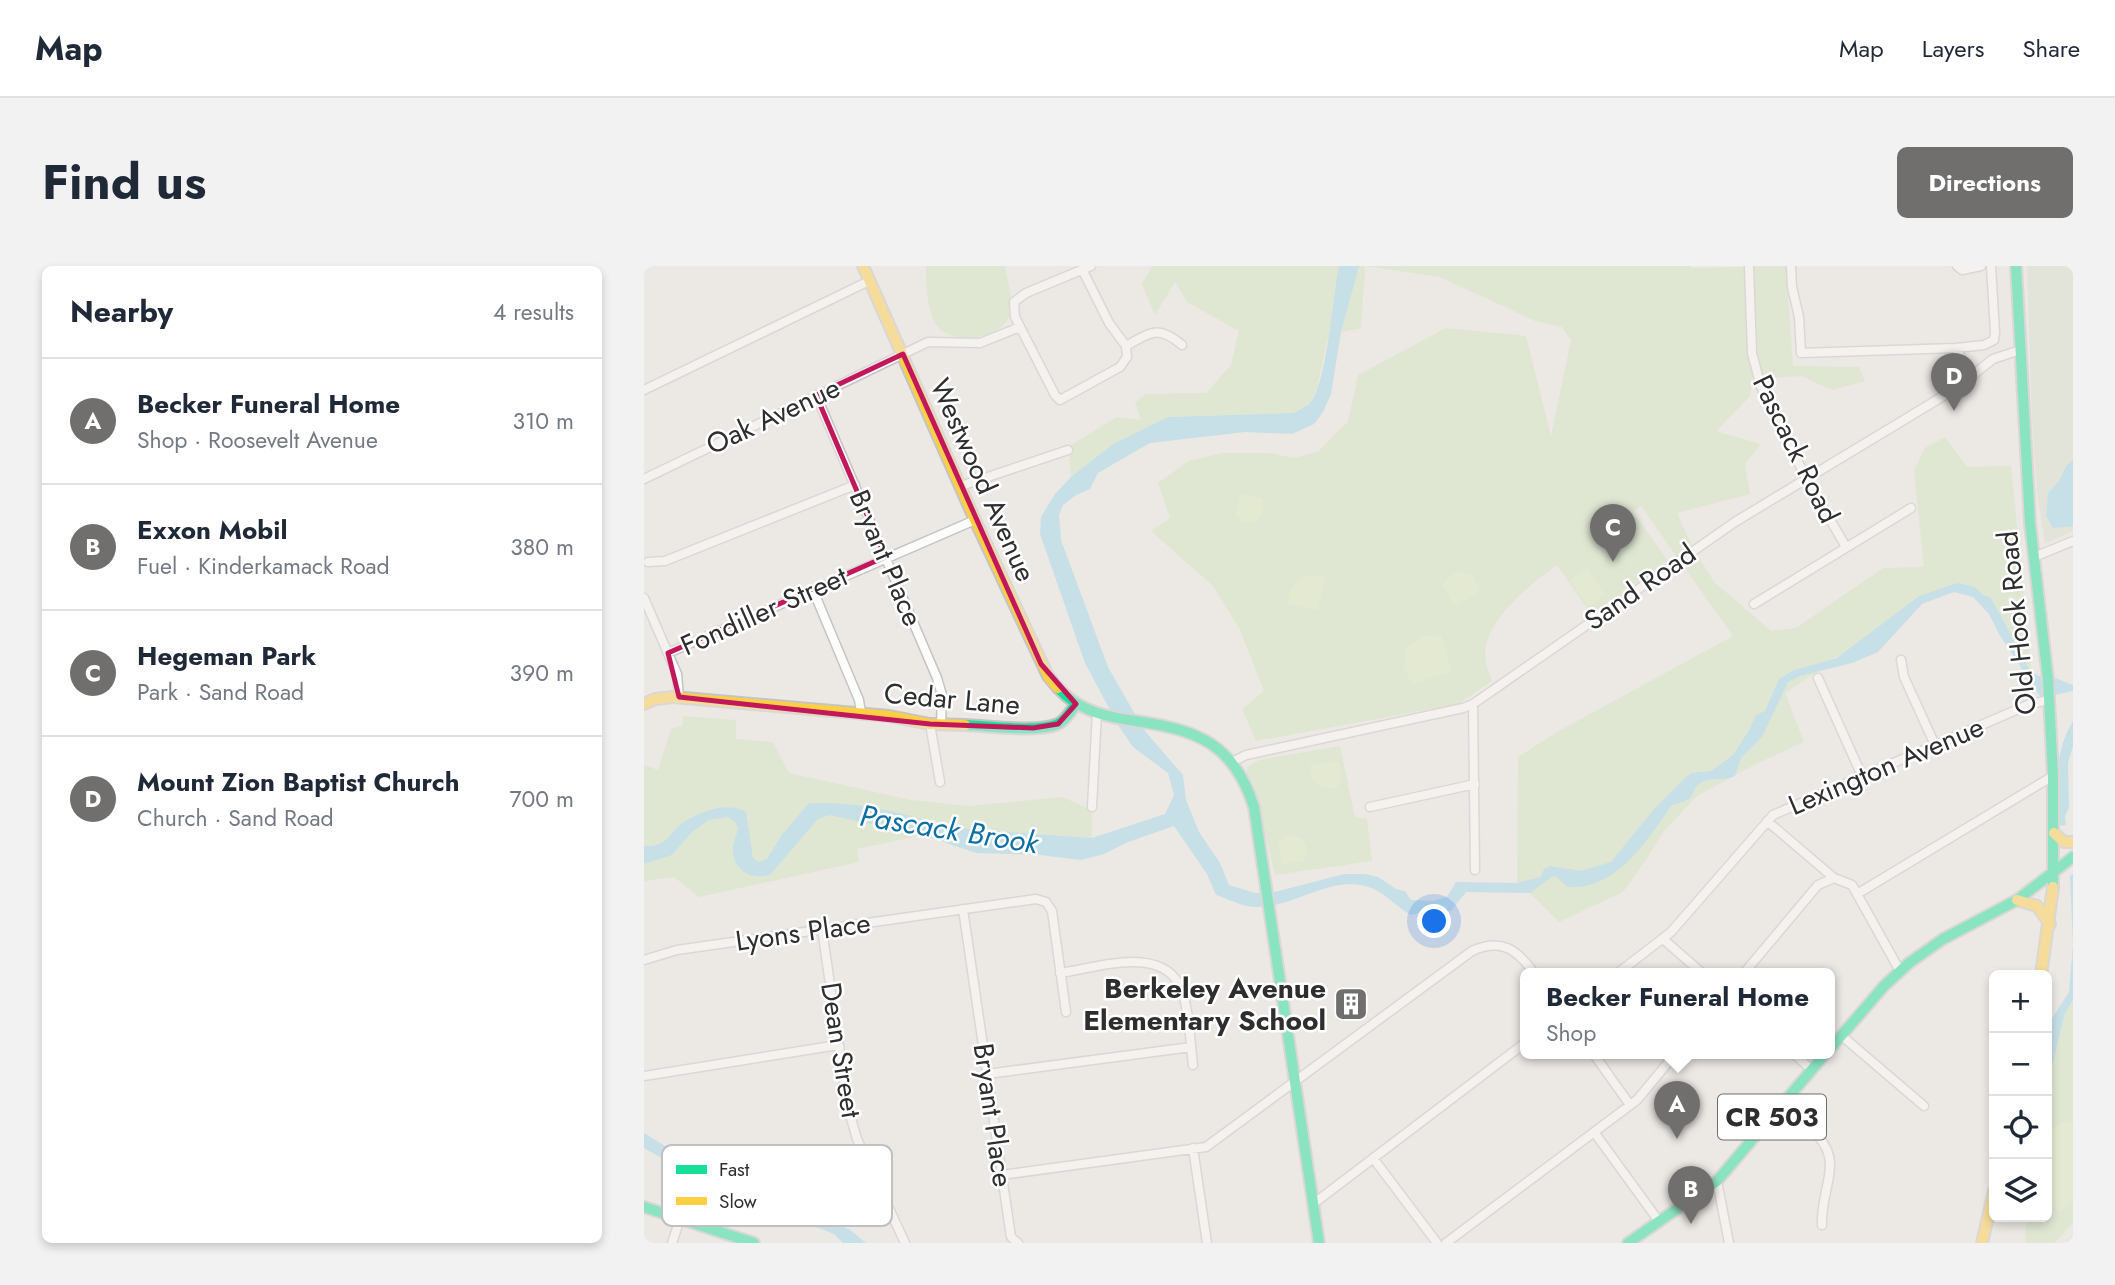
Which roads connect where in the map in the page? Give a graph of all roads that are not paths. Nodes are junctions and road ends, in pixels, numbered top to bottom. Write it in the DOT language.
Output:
graph roads {
  1 [pos="863,266"];
  2 [pos="1749,266"];
  3 [pos="1791,266"];
  4 [pos="1957,266"];
  5 [pos="1981,266"];
  6 [pos="1990,266"];
  7 [pos="2010,266"];
  8 [pos="2016,266"];
  9 [pos="1087,268"];
  10 [pos="869,281"];
  11 [pos="1020,327"];
  12 [pos="1182,345"];
  13 [pos="1126,346"];
  14 [pos="1956,348"];
  15 [pos="2020,350"];
  16 [pos="903,355"];
  17 [pos="1974,375"];
  18 [pos="644,390"];
  19 [pos="817,395"];
  20 [pos="1068,450"];
  21 [pos="1806,478"];
  22 [pos="644,480"];
  23 [pos="855,485"];
  24 [pos="961,486"];
  25 [pos="1911,508"];
  26 [pos="975,520"];
  27 [pos="2073,541"];
  28 [pos="1846,547"];
  29 [pos="886,557"];
  30 [pos="2034,557"];
  31 [pos="648,562"];
  32 [pos="813,590"];
  33 [pos="644,598"];
  34 [pos="1754,604"];
  35 [pos="668,653"];
  36 [pos="1901,660"];
  37 [pos="1818,678"];
  38 [pos="679,697"];
  39 [pos="2049,700"];
  40 [pos="644,704"];
  41 [pos="1076,704"];
  42 [pos="1473,704"];
  43 [pos="1097,712"];
  44 [pos="861,713"];
  45 [pos="936,724"];
  46 [pos="1935,745"];
  47 [pos="1234,761"];
  48 [pos="1862,776"];
  49 [pos="2053,776"];
  50 [pos="940,782"];
  51 [pos="1475,784"];
  52 [pos="1092,807"];
  53 [pos="1370,807"];
  54 [pos="1767,821"];
  55 [pos="2054,833"];
  56 [pos="2073,842"];
  57 [pos="2073,857"];
  58 [pos="1475,870"];
  59 [pos="2054,873"];
  60 [pos="1834,878"];
  61 [pos="1857,894"];
  62 [pos="2017,900"];
  63 [pos="963,909"];
  64 [pos="2050,924"];
  65 [pos="822,929"];
  66 [pos="1663,939"];
  67 [pos="644,960"];
  68 [pos="1530,968"];
  69 [pos="1625,968"];
  70 [pos="1696,968"];
  71 [pos="1748,968"];
  72 [pos="2042,970"];
  73 [pos="1900,971"];
  74 [pos="1060,974"];
  75 [pos="1066,1012"];
  76 [pos="1842,1036"];
  77 [pos="1835,1044"];
  78 [pos="838,1045"];
  79 [pos="1191,1047"];
  80 [pos="1520,1047"];
  81 [pos="1596,1059"];
  82 [pos="1671,1059"];
  83 [pos="1800,1059"];
  84 [pos="1822,1059"];
  85 [pos="1194,1065"];
  86 [pos="1812,1070"];
  87 [pos="988,1074"];
  88 [pos="644,1076"];
  89 [pos="1293,1084"];
  90 [pos="1783,1104"];
  91 [pos="1630,1105"];
  92 [pos="1924,1106"];
  93 [pos="1594,1132"];
  94 [pos="859,1145"];
  95 [pos="1193,1148"];
  96 [pos="1373,1158"];
  97 [pos="1002,1175"];
  98 [pos="1717,1181"];
  99 [pos="1313,1204"];
  100 [pos="644,1207"];
  101 [pos="662,1213"];
  102 [pos="1989,1213"];
  103 [pos="892,1215"];
  104 [pos="1658,1220"];
  105 [pos="1822,1225"];
  106 [pos="678,1226"];
  107 [pos="702,1226"];
  108 [pos="1015,1240"];
  109 [pos="1727,1242"];
  110 [pos="672,1243"];
  111 [pos="754,1243"];
  112 [pos="905,1243"];
  113 [pos="1207,1243"];
  114 [pos="1319,1243"];
  115 [pos="1437,1243"];
  116 [pos="1446,1243"];
  117 [pos="1628,1243"];
  118 [pos="1982,1243"];
  1 -- 10 [label="street, Westwood Avenue"];
  2 -- 21 [label="street, Pascack Road"];
  3 -- 14 [label="street"];
  4 -- 5 [label="street"];
  6 -- 14 [label="street"];
  7 -- 8 [label="street"];
  8 -- 15 [label="street, Old Hook Road"];
  9 -- 11 [label="street"];
  9 -- 13 [label="street"];
  10 -- 16 [label="street, Westwood Avenue"];
  10 -- 18 [label="street"];
  11 -- 13 [label="street"];
  11 -- 16 [label="street, Oak Avenue"];
  12 -- 13 [label="street"];
  14 -- 17 [label="street"];
  15 -- 17 [label="street, Sand Road"];
  15 -- 30 [label="street, Old Hook Road"];
  16 -- 19 [label="street, Oak Avenue"];
  16 -- 24 [label="street, Westwood Avenue"];
  17 -- 21 [label="street, Sand Road"];
  19 -- 22 [label="street, Oak Avenue"];
  19 -- 23 [label="street, Bryant Place"];
  20 -- 24 [label="street"];
  21 -- 28 [label="street, Pascack Road"];
  21 -- 42 [label="street, Sand Road"];
  23 -- 29 [label="street, Bryant Place"];
  23 -- 31 [label="street"];
  24 -- 26 [label="street, Westwood Avenue"];
  25 -- 28 [label="street"];
  26 -- 29 [label="street, Fondiller Street"];
  26 -- 41 [label="street, Westwood Avenue"];
  27 -- 30 [label="street"];
  28 -- 34 [label="street"];
  29 -- 32 [label="street, Fondiller Street"];
  29 -- 45 [label="street, Bryant Place"];
  30 -- 39 [label="street, Old Hook Road"];
  32 -- 35 [label="street, Fondiller Street"];
  32 -- 44 [label="street"];
  33 -- 35 [label="street"];
  35 -- 38 [label="street"];
  36 -- 46 [label="street"];
  37 -- 48 [label="street"];
  38 -- 40 [label="street, Cedar Lane"];
  38 -- 44 [label="street, Cedar Lane"];
  39 -- 46 [label="street, Lexington Avenue"];
  39 -- 49 [label="street, Old Hook Road"];
  41 -- 43 [label="street"];
  41 -- 45 [label="street, Cedar Lane"];
  42 -- 47 [label="street, Sand Road"];
  42 -- 51 [label="street"];
  43 -- 47 [label="street"];
  43 -- 52 [label="street"];
  44 -- 45 [label="street, Cedar Lane"];
  45 -- 50 [label="street, Bryant Place"];
  46 -- 48 [label="street, Lexington Avenue"];
  47 -- 89 [label="street"];
  48 -- 54 [label="street, Lexington Avenue"];
  49 -- 55 [label="street, Old Hook Road"];
  49 -- 61 [label="street"];
  51 -- 53 [label="street"];
  51 -- 58 [label="street"];
  54 -- 60 [label="street"];
  54 -- 66 [label="street, Lexington Avenue"];
  55 -- 56 [label="street"];
  55 -- 59 [label="street, Old Hook Road"];
  57 -- 59 [label="street, CR 503"];
  59 -- 62 [label="street, CR 503"];
  59 -- 64 [label="street, Old Hook Road"];
  60 -- 61 [label="street"];
  60 -- 71 [label="street"];
  61 -- 73 [label="street"];
  62 -- 64 [label="street"];
  62 -- 73 [label="street, CR 503"];
  63 -- 65 [label="street, Lyons Place"];
  63 -- 74 [label="street, Lyons Place"];
  63 -- 87 [label="street, Bryant Place"];
  64 -- 72 [label="street, Old Hook Road"];
  65 -- 67 [label="street, Lyons Place"];
  65 -- 78 [label="street, Dean Street"];
  66 -- 69 [label="street, Lexington Avenue"];
  66 -- 70 [label="street"];
  68 -- 89 [label="street"];
  73 -- 76 [label="street, CR 503"];
  74 -- 75 [label="street"];
  74 -- 79 [label="street"];
  76 -- 77 [label="street, CR 503"];
  76 -- 92 [label="street"];
  78 -- 88 [label="street"];
  78 -- 94 [label="street, Dean Street"];
  79 -- 85 [label="street"];
  79 -- 87 [label="street"];
  80 -- 96 [label="street"];
  81 -- 91 [label="street"];
  82 -- 91 [label="street"];
  83 -- 86 [label="street"];
  84 -- 86 [label="street, CR 503"];
  86 -- 90 [label="street, CR 503"];
  87 -- 97 [label="street, Bryant Place"];
  89 -- 95 [label="street"];
  89 -- 99 [label="street"];
  90 -- 98 [label="street, CR 503"];
  90 -- 105 [label="street"];
  91 -- 93 [label="street"];
  93 -- 104 [label="street"];
  93 -- 116 [label="street"];
  95 -- 97 [label="street"];
  95 -- 113 [label="street"];
  96 -- 99 [label="street"];
  96 -- 115 [label="street"];
  97 -- 108 [label="street, Bryant Place"];
  98 -- 104 [label="street, CR 503"];
  98 -- 109 [label="street"];
  99 -- 114 [label="street"];
  100 -- 101 [label="street"];
  102 -- 118 [label="street"];
  103 -- 112 [label="street, Dean Street"];
  104 -- 117 [label="street, CR 503"];
  106 -- 110 [label="street"];
  107 -- 111 [label="street"];
}
